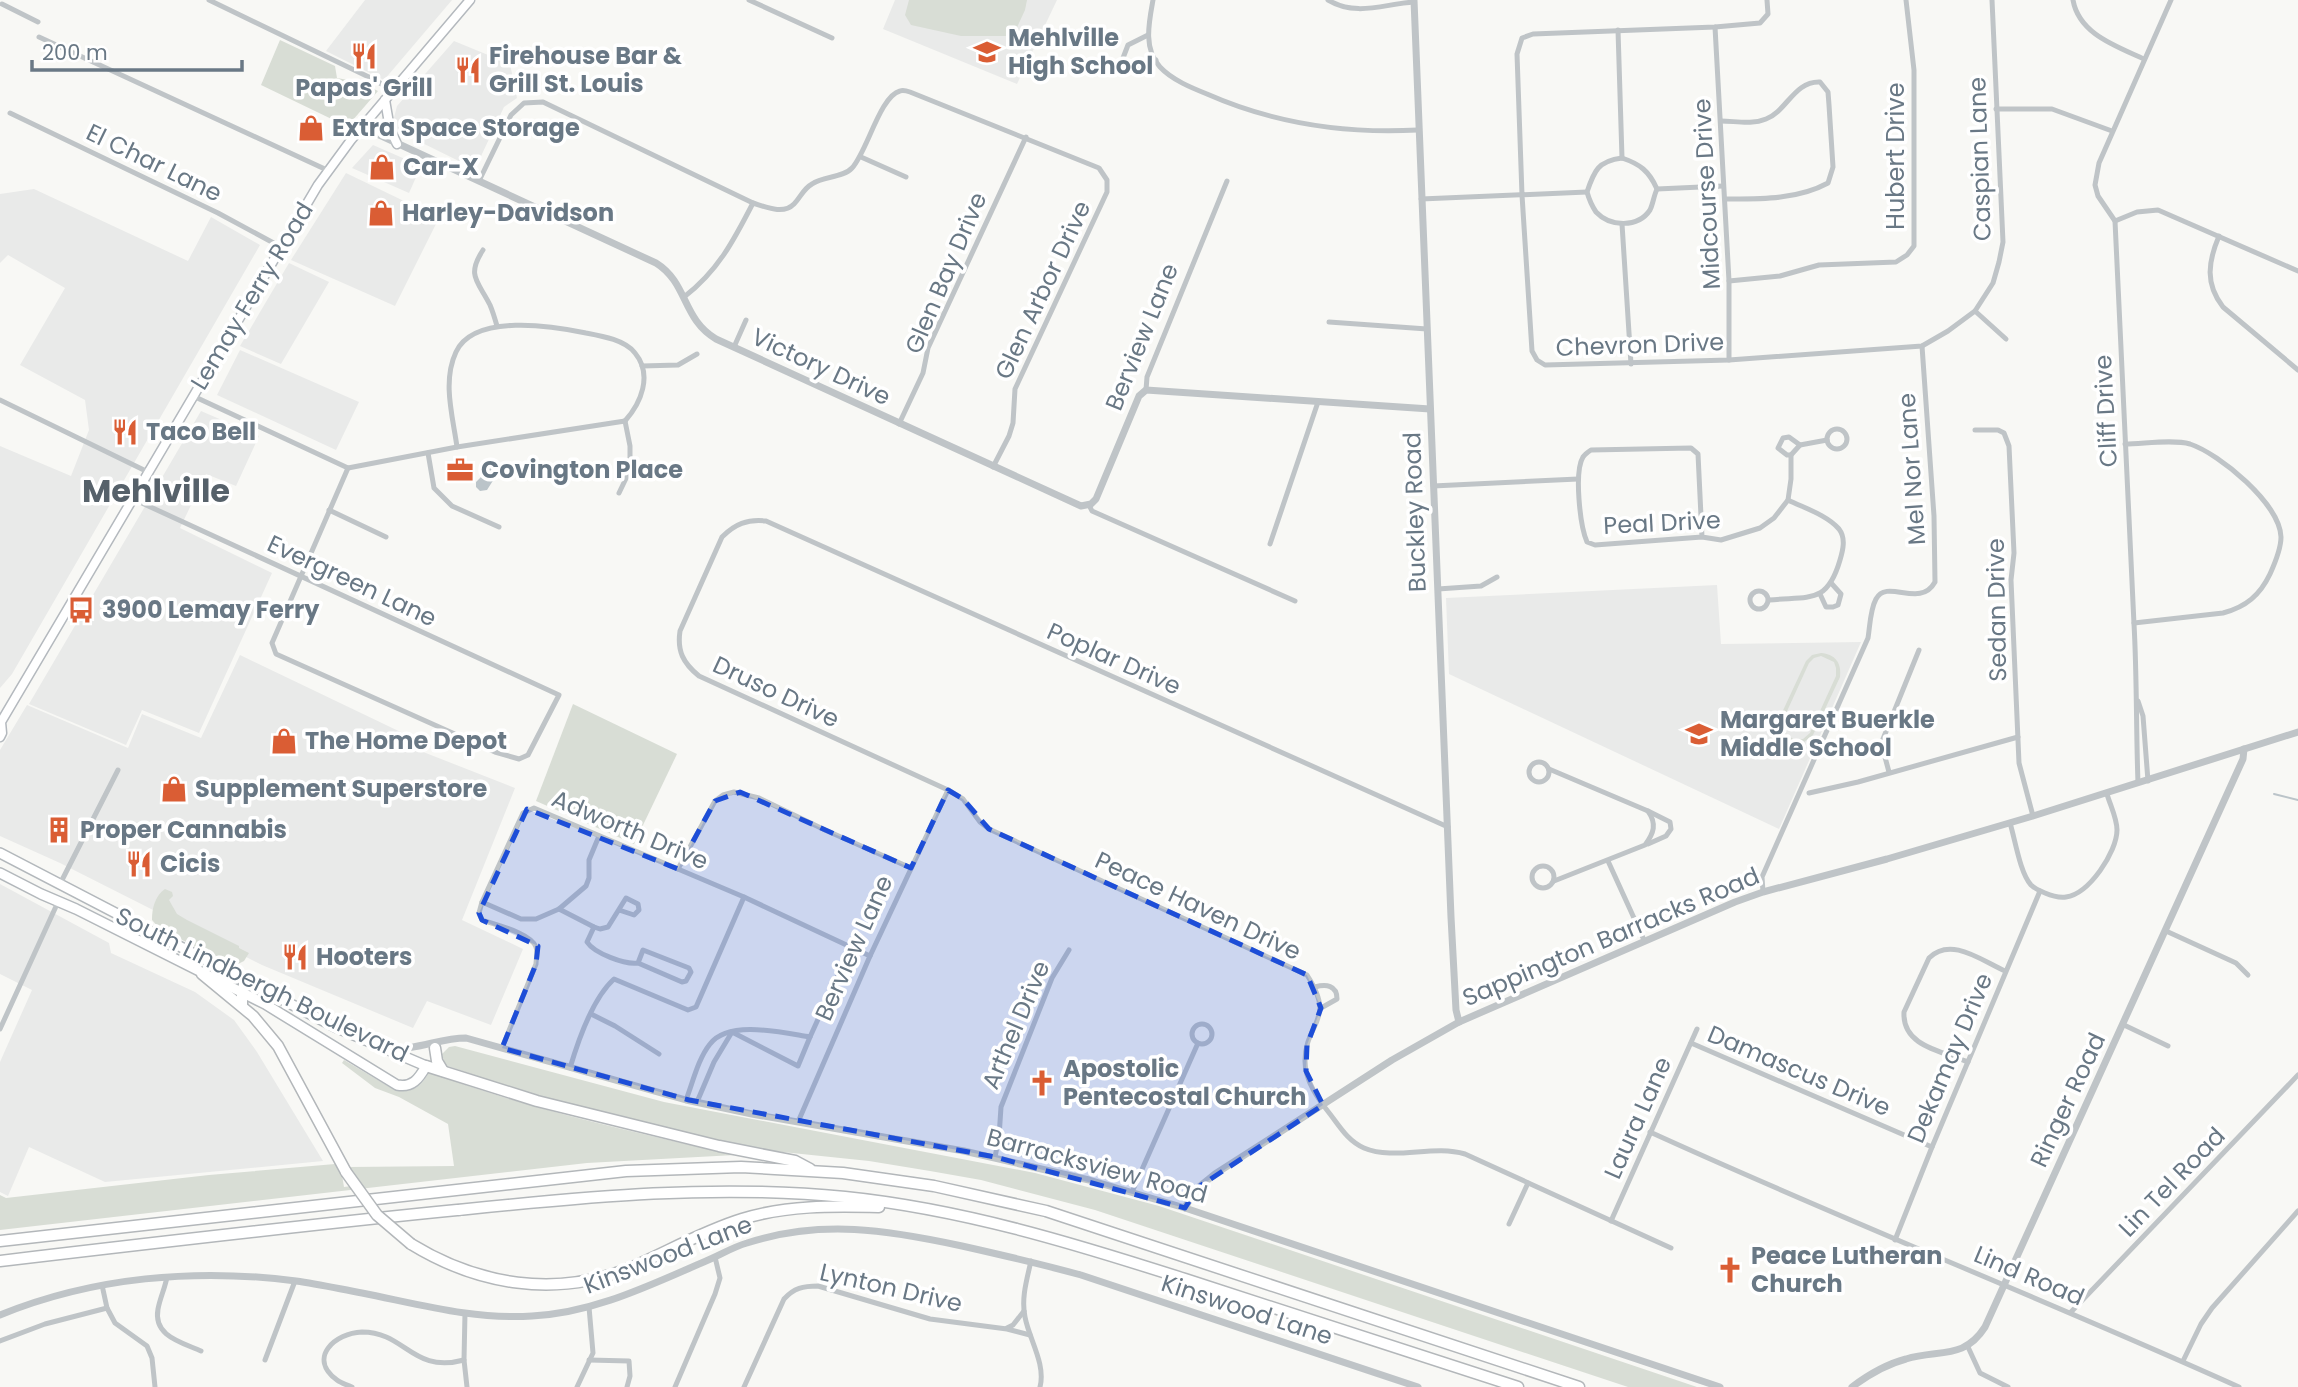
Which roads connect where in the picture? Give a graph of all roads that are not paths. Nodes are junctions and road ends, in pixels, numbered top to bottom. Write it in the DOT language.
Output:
graph roads {
  1 [pos="209,0"];
  2 [pos="470,0"];
  3 [pos="748,0"];
  4 [pos="1153,0"];
  5 [pos="1328,0"];
  6 [pos="1767,0"];
  7 [pos="1906,0"];
  8 [pos="1992,0"];
  9 [pos="2073,0"];
  10 [pos="2171,0"];
  11 [pos="1414,1"];
  12 [pos="2,4"];
  13 [pos="38,22"];
  14 [pos="1715,27"];
  15 [pos="1618,30"];
  16 [pos="1148,35"];
  17 [pos="39,37"];
  18 [pos="832,38"];
  19 [pos="2144,59"];
  20 [pos="1156,60"];
  21 [pos="393,91"];
  22 [pos="385,100"];
  23 [pos="1996,109"];
  24 [pos="10,113"];
  25 [pos="1721,121"];
  26 [pos="362,127"];
  27 [pos="1418,130"];
  28 [pos="2112,131"];
  29 [pos="1026,137"];
  30 [pos="397,144"];
  31 [pos="861,156"];
  32 [pos="1622,158"];
  33 [pos="327,170"];
  34 [pos="906,177"];
  35 [pos="478,181"];
  36 [pos="1227,181"];
  37 [pos="1723,186"];
  38 [pos="1657,189"];
  39 [pos="1587,192"];
  40 [pos="1522,195"];
  41 [pos="1421,199"];
  42 [pos="1725,199"];
  43 [pos="753,203"];
  44 [pos="2115,221"];
  45 [pos="1622,224"];
  46 [pos="2219,236"];
  47 [pos="281,247"];
  48 [pos="482,250"];
  49 [pos="2298,271"];
  50 [pos="1730,281"];
  51 [pos="684,297"];
  52 [pos="1975,311"];
  53 [pos="746,320"];
  54 [pos="1329,322"];
  55 [pos="497,326"];
  56 [pos="1427,329"];
  57 [pos="2006,339"];
  58 [pos="1922,346"];
  59 [pos="734,347"];
  60 [pos="697,354"];
  61 [pos="1729,360"];
  62 [pos="1631,363"];
  63 [pos="642,366"];
  64 [pos="2298,370"];
  65 [pos="1146,390"];
  66 [pos="192,396"];
  67 [pos="0,400"];
  68 [pos="1318,402"];
  69 [pos="1430,409"];
  70 [pos="625,421"];
  71 [pos="899,424"];
  72 [pos="1975,430"];
  73 [pos="1827,440"];
  74 [pos="2125,444"];
  75 [pos="1800,445"];
  76 [pos="457,447"];
  77 [pos="428,453"];
  78 [pos="1791,455"];
  79 [pos="993,467"];
  80 [pos="348,468"];
  81 [pos="148,472"];
  82 [pos="1578,479"];
  83 [pos="1433,486"];
  84 [pos="619,493"];
  85 [pos="132,498"];
  86 [pos="1788,500"];
  87 [pos="1089,505"];
  88 [pos="328,510"];
  89 [pos="766,521"];
  90 [pos="499,527"];
  91 [pos="386,537"];
  92 [pos="1702,537"];
  93 [pos="1270,544"];
  94 [pos="299,576"];
  95 [pos="1497,577"];
  96 [pos="1832,584"];
  97 [pos="1437,589"];
  98 [pos="1820,594"];
  99 [pos="1769,600"];
  100 [pos="1295,601"];
  101 [pos="2134,623"];
  102 [pos="1919,650"];
  103 [pos="2137,698"];
  104 [pos="1,722"];
  105 [pos="2298,732"];
  106 [pos="0,737"];
  107 [pos="2018,737"];
  108 [pos="2244,749"];
  109 [pos="1549,769"];
  110 [pos="118,770"];
  111 [pos="1889,772"];
  112 [pos="2148,781"];
  113 [pos="2138,783"];
  114 [pos="948,790"];
  115 [pos="1809,793"];
  116 [pos="2107,794"];
  117 [pos="1648,811"];
  118 [pos="2033,816"];
  119 [pos="2010,823"];
  120 [pos="1448,827"];
  121 [pos="599,836"];
  122 [pos="1645,845"];
  123 [pos="0,853"];
  124 [pos="1608,861"];
  125 [pos="911,868"];
  126 [pos="678,869"];
  127 [pos="0,873"];
  128 [pos="1554,881"];
  129 [pos="60,884"];
  130 [pos="2040,891"];
  131 [pos="1763,892"];
  132 [pos="744,898"];
  133 [pos="58,902"];
  134 [pos="482,902"];
  135 [pos="559,909"];
  136 [pos="619,910"];
  137 [pos="594,927"];
  138 [pos="2166,931"];
  139 [pos="1644,940"];
  140 [pos="851,946"];
  141 [pos="1069,950"];
  142 [pos="870,956"];
  143 [pos="638,963"];
  144 [pos="2005,971"];
  145 [pos="202,974"];
  146 [pos="2248,975"];
  147 [pos="246,982"];
  148 [pos="1315,987"];
  149 [pos="242,992"];
  150 [pos="242,1006"];
  151 [pos="1321,1008"];
  152 [pos="591,1014"];
  153 [pos="1459,1022"];
  154 [pos="2124,1025"];
  155 [pos="0,1029"];
  156 [pos="1697,1029"];
  157 [pos="732,1032"];
  158 [pos="810,1037"];
  159 [pos="449,1039"];
  160 [pos="1198,1043"];
  161 [pos="1691,1043"];
  162 [pos="2168,1046"];
  163 [pos="384,1048"];
  164 [pos="435,1048"];
  165 [pos="502,1048"];
  166 [pos="659,1054"];
  167 [pos="1968,1062"];
  168 [pos="426,1066"];
  169 [pos="570,1068"];
  170 [pos="443,1072"];
  171 [pos="2298,1075"];
  172 [pos="686,1100"];
  173 [pos="697,1102"];
  174 [pos="1323,1105"];
  175 [pos="798,1122"];
  176 [pos="1650,1132"];
  177 [pos="1932,1147"];
  178 [pos="995,1157"];
  179 [pos="814,1171"];
  180 [pos="1528,1183"];
  181 [pos="1132,1192"];
  182 [pos="924,1208"];
  183 [pos="1185,1208"];
  184 [pos="2298,1211"];
  185 [pos="1611,1221"];
  186 [pos="1509,1224"];
  187 [pos="1895,1240"];
  188 [pos="0,1241"];
  189 [pos="1671,1248"];
  190 [pos="715,1257"];
  191 [pos="0,1261"];
  192 [pos="1031,1261"];
  193 [pos="167,1277"];
  194 [pos="295,1281"];
  195 [pos="102,1285"];
  196 [pos="2005,1285"];
  197 [pos="589,1307"];
  198 [pos="107,1308"];
  199 [pos="1024,1311"];
  200 [pos="2071,1312"];
  201 [pos="465,1313"];
  202 [pos="0,1315"];
  203 [pos="1007,1329"];
  204 [pos="1030,1335"];
  205 [pos="0,1341"];
  206 [pos="1968,1347"];
  207 [pos="201,1351"];
  208 [pos="265,1360"];
  209 [pos="464,1360"];
  210 [pos="589,1360"];
  211 [pos="2183,1361"];
  212 [pos="155,1387"];
  213 [pos="352,1387"];
  214 [pos="467,1387"];
  215 [pos="577,1387"];
  216 [pos="627,1387"];
  217 [pos="674,1387"];
  218 [pos="744,1387"];
  219 [pos="1040,1387"];
  220 [pos="1418,1387"];
  221 [pos="1518,1387"];
  222 [pos="1579,1387"];
  223 [pos="1720,1387"];
  224 [pos="1852,1387"];
  225 [pos="2008,1387"];
  226 [pos="2239,1387"];
  1 -- 21 [label="street"];
  2 -- 21 [label="main road, Lemay Ferry Road"];
  3 -- 18 [label="street"];
  4 -- 16 [label="street"];
  5 -- 11 [label="street"];
  6 -- 14 [label="street"];
  7 -- 50 [label="street, Hubert Drive"];
  8 -- 23 [label="street, Caspian Lane"];
  9 -- 19 [label="street"];
  10 -- 19 [label="street"];
  11 -- 27 [label="street, Buckley Road"];
  12 -- 13 [label="street"];
  14 -- 15 [label="street"];
  14 -- 25 [label="street, Midcourse Drive"];
  15 -- 32 [label="street"];
  15 -- 40 [label="street, Chevron Drive"];
  16 -- 20 [label="street"];
  16 -- 20 [label="street"];
  17 -- 33 [label="street"];
  19 -- 28 [label="street"];
  20 -- 27 [label="street"];
  21 -- 22 [label="main road, Lemay Ferry Road"];
  22 -- 26 [label="main road, Lemay Ferry Road"];
  22 -- 30 [label="main road"];
  23 -- 28 [label="street"];
  23 -- 52 [label="street, Caspian Lane"];
  24 -- 47 [label="street, El Char Lane"];
  25 -- 37 [label="street, Midcourse Drive"];
  25 -- 42 [label="street"];
  26 -- 30 [label="street, Victory Drive"];
  26 -- 33 [label="main road, Lemay Ferry Road"];
  27 -- 41 [label="street, Buckley Road"];
  28 -- 44 [label="street, Cliff Drive"];
  29 -- 31 [label="street"];
  29 -- 71 [label="street, Glen Bay Drive"];
  29 -- 79 [label="street, Glen Arbor Drive"];
  30 -- 35 [label="street, Victory Drive"];
  31 -- 34 [label="street"];
  31 -- 43 [label="street"];
  32 -- 38 [label="street"];
  32 -- 39 [label="street"];
  33 -- 47 [label="main road, Lemay Ferry Road"];
  35 -- 43 [label="street"];
  35 -- 51 [label="street, Victory Drive"];
  36 -- 65 [label="street, Berview Lane"];
  37 -- 38 [label="street"];
  37 -- 42 [label="street, Midcourse Drive"];
  38 -- 45 [label="street"];
  39 -- 40 [label="street"];
  39 -- 45 [label="street"];
  40 -- 41 [label="street"];
  40 -- 62 [label="street, Chevron Drive"];
  41 -- 56 [label="street, Buckley Road"];
  42 -- 50 [label="street, Midcourse Drive"];
  43 -- 51 [label="street"];
  44 -- 46 [label="street"];
  44 -- 74 [label="street, Cliff Drive"];
  45 -- 62 [label="street"];
  46 -- 49 [label="street"];
  46 -- 64 [label="street"];
  47 -- 66 [label="main road, Lemay Ferry Road"];
  48 -- 55 [label="street"];
  50 -- 61 [label="street, Midcourse Drive"];
  51 -- 59 [label="street, Victory Drive"];
  52 -- 57 [label="street"];
  52 -- 58 [label="street, Chevron Drive"];
  53 -- 59 [label="street"];
  54 -- 56 [label="street"];
  55 -- 63 [label="street"];
  55 -- 76 [label="street"];
  56 -- 69 [label="street, Buckley Road"];
  58 -- 61 [label="street, Chevron Drive"];
  58 -- 131 [label="street, Mel Nor Lane"];
  59 -- 71 [label="street, Victory Drive"];
  60 -- 63 [label="street"];
  61 -- 62 [label="street, Chevron Drive"];
  63 -- 70 [label="street"];
  65 -- 68 [label="street"];
  65 -- 87 [label="street, Berview Lane"];
  66 -- 80 [label="street"];
  66 -- 81 [label="main road, Lemay Ferry Road"];
  67 -- 81 [label="street"];
  68 -- 69 [label="street"];
  68 -- 93 [label="street"];
  69 -- 83 [label="street, Buckley Road"];
  70 -- 76 [label="street"];
  70 -- 84 [label="street"];
  71 -- 79 [label="street, Victory Drive"];
  72 -- 107 [label="street, Sedan Drive"];
  73 -- 75 [label="street"];
  74 -- 101 [label="street, Cliff Drive"];
  74 -- 101 [label="street"];
  75 -- 78 [label="street"];
  75 -- 78 [label="street"];
  76 -- 77 [label="street"];
  77 -- 80 [label="street"];
  77 -- 90 [label="street"];
  78 -- 86 [label="street"];
  79 -- 87 [label="street, Victory Drive"];
  80 -- 88 [label="street"];
  81 -- 85 [label="main road, Lemay Ferry Road"];
  82 -- 83 [label="street"];
  82 -- 92 [label="street, Peal Drive"];
  82 -- 92 [label="street"];
  83 -- 97 [label="street, Buckley Road"];
  85 -- 94 [label="street, Evergreen Lane"];
  85 -- 104 [label="main road, Lemay Ferry Road"];
  86 -- 92 [label="street, Peal Drive"];
  86 -- 96 [label="street"];
  87 -- 100 [label="street, Victory Drive"];
  88 -- 91 [label="street"];
  88 -- 94 [label="street"];
  89 -- 114 [label="street, Druso Drive"];
  89 -- 120 [label="street, Poplar Drive"];
  94 -- 94 [label="street, Evergreen Lane"];
  95 -- 97 [label="street"];
  96 -- 98 [label="street"];
  96 -- 98 [label="street"];
  97 -- 120 [label="street, Buckley Road"];
  98 -- 99 [label="street"];
  101 -- 103 [label="street, Cliff Drive"];
  102 -- 111 [label="street"];
  103 -- 112 [label="street, Cliff Drive"];
  103 -- 113 [label="street, Cliff Drive"];
  104 -- 106 [label="main road, Lemay Ferry Road"];
  105 -- 108 [label="street, Sappington Barracks Road"];
  107 -- 111 [label="street"];
  107 -- 118 [label="street, Sedan Drive"];
  108 -- 112 [label="street, Sappington Barracks Road"];
  108 -- 138 [label="street, Ringer Road"];
  109 -- 117 [label="street"];
  110 -- 129 [label="street"];
  111 -- 115 [label="street"];
  112 -- 113 [label="street, Sappington Barracks Road"];
  113 -- 116 [label="street, Sappington Barracks Road"];
  114 -- 125 [label="street, Berview Lane"];
  114 -- 148 [label="street, Peace Haven Drive"];
  116 -- 118 [label="street, Sappington Barracks Road"];
  116 -- 130 [label="street"];
  117 -- 122 [label="street"];
  117 -- 122 [label="street"];
  118 -- 119 [label="street, Sappington Barracks Road"];
  119 -- 130 [label="street"];
  119 -- 131 [label="street, Sappington Barracks Road"];
  120 -- 153 [label="street, Buckley Road"];
  121 -- 126 [label="street, Adworth Drive"];
  121 -- 134 [label="street, Adworth Drive"];
  121 -- 135 [label="street"];
  122 -- 124 [label="street"];
  123 -- 129 [label="main road, South Lindbergh Boulevard"];
  124 -- 128 [label="street"];
  124 -- 139 [label="street"];
  125 -- 126 [label="street"];
  125 -- 142 [label="street, Berview Lane"];
  126 -- 132 [label="street, Adworth Drive"];
  127 -- 133 [label="main road, South Lindbergh Boulevard"];
  128 -- 128 [label="street"];
  129 -- 147 [label="main road, South Lindbergh Boulevard"];
  130 -- 144 [label="street, Dekamay Drive"];
  131 -- 139 [label="street, Sappington Barracks Road"];
  132 -- 140 [label="street, Adworth Drive"];
  132 -- 152 [label="street"];
  133 -- 145 [label="main road, South Lindbergh Boulevard"];
  133 -- 155 [label="street"];
  134 -- 135 [label="street"];
  134 -- 165 [label="street"];
  135 -- 137 [label="street"];
  136 -- 137 [label="street"];
  137 -- 143 [label="street"];
  138 -- 146 [label="street"];
  138 -- 154 [label="street, Ringer Road"];
  139 -- 153 [label="street, Sappington Barracks Road"];
  140 -- 142 [label="street, Adworth Drive"];
  140 -- 158 [label="street"];
  141 -- 178 [label="street, Arthel Drive"];
  142 -- 175 [label="street, Berview Lane"];
  143 -- 143 [label="street"];
  144 -- 167 [label="street, Dekamay Drive"];
  144 -- 167 [label="street"];
  145 -- 149 [label="main road, South Lindbergh Boulevard"];
  145 -- 150 [label="highway"];
  147 -- 149 [label="highway"];
  147 -- 163 [label="main road, South Lindbergh Boulevard"];
  148 -- 151 [label="street, Peace Haven Drive"];
  148 -- 151 [label="street"];
  149 -- 150 [label="highway"];
  149 -- 168 [label="main road, South Lindbergh Boulevard"];
  150 -- 182 [label="highway, bridge"];
  151 -- 174 [label="street"];
  152 -- 166 [label="street"];
  152 -- 169 [label="street"];
  153 -- 174 [label="street, Sappington Barracks Road"];
  154 -- 162 [label="street"];
  154 -- 196 [label="street, Ringer Road"];
  156 -- 161 [label="street, Laura Lane"];
  157 -- 158 [label="street"];
  157 -- 158 [label="street"];
  157 -- 172 [label="street"];
  157 -- 173 [label="street"];
  159 -- 163 [label="street, Barracksview Road"];
  159 -- 164 [label="street"];
  159 -- 165 [label="street, Barracksview Road"];
  160 -- 181 [label="street"];
  161 -- 176 [label="street, Laura Lane"];
  161 -- 177 [label="street, Damascus Drive"];
  163 -- 168 [label="main road, South Lindbergh Boulevard"];
  164 -- 168 [label="street"];
  164 -- 170 [label="highway"];
  165 -- 169 [label="street, Barracksview Road"];
  167 -- 177 [label="street, Dekamay Drive"];
  168 -- 170 [label="highway"];
  169 -- 172 [label="street, Barracksview Road"];
  170 -- 179 [label="highway"];
  171 -- 200 [label="street, Lin Tel Road"];
  172 -- 173 [label="street, Barracksview Road"];
  173 -- 175 [label="street, Barracksview Road"];
  174 -- 180 [label="street"];
  174 -- 183 [label="street, Sappington Barracks Road"];
  175 -- 178 [label="street, Barracksview Road"];
  176 -- 185 [label="street, Laura Lane"];
  176 -- 187 [label="street, Lind Road"];
  177 -- 187 [label="street, Dekamay Drive"];
  178 -- 181 [label="street, Barracksview Road"];
  179 -- 188 [label="highway"];
  179 -- 222 [label="highway"];
  180 -- 185 [label="street"];
  180 -- 186 [label="street"];
  181 -- 183 [label="street, Barracksview Road"];
  182 -- 191 [label="highway"];
  182 -- 221 [label="highway"];
  183 -- 223 [label="street, Barracksview Road"];
  184 -- 211 [label="street"];
  185 -- 189 [label="street"];
  187 -- 196 [label="street, Lind Road"];
  190 -- 192 [label="street, Kinswood Lane"];
  190 -- 197 [label="street, Kinswood Lane"];
  190 -- 217 [label="street"];
  192 -- 199 [label="street"];
  192 -- 220 [label="street, Kinswood Lane"];
  193 -- 194 [label="street, Kinswood Lane"];
  193 -- 195 [label="street, Kinswood Lane"];
  193 -- 207 [label="street"];
  194 -- 201 [label="street, Kinswood Lane"];
  194 -- 208 [label="street"];
  195 -- 198 [label="street"];
  195 -- 202 [label="street, Kinswood Lane"];
  196 -- 200 [label="street, Lind Road"];
  196 -- 206 [label="street, Ringer Road"];
  197 -- 201 [label="street, Kinswood Lane"];
  197 -- 210 [label="street"];
  198 -- 205 [label="street"];
  198 -- 212 [label="street"];
  199 -- 203 [label="street"];
  199 -- 204 [label="street"];
  200 -- 211 [label="street, Lind Road"];
  201 -- 209 [label="street"];
  203 -- 204 [label="street, Lynton Drive"];
  203 -- 218 [label="street, Lynton Drive"];
  204 -- 219 [label="street"];
  206 -- 224 [label="street"];
  206 -- 225 [label="street"];
  209 -- 213 [label="street"];
  209 -- 214 [label="street"];
  210 -- 215 [label="street"];
  210 -- 216 [label="street"];
  211 -- 226 [label="street, Lind Road"];
}
